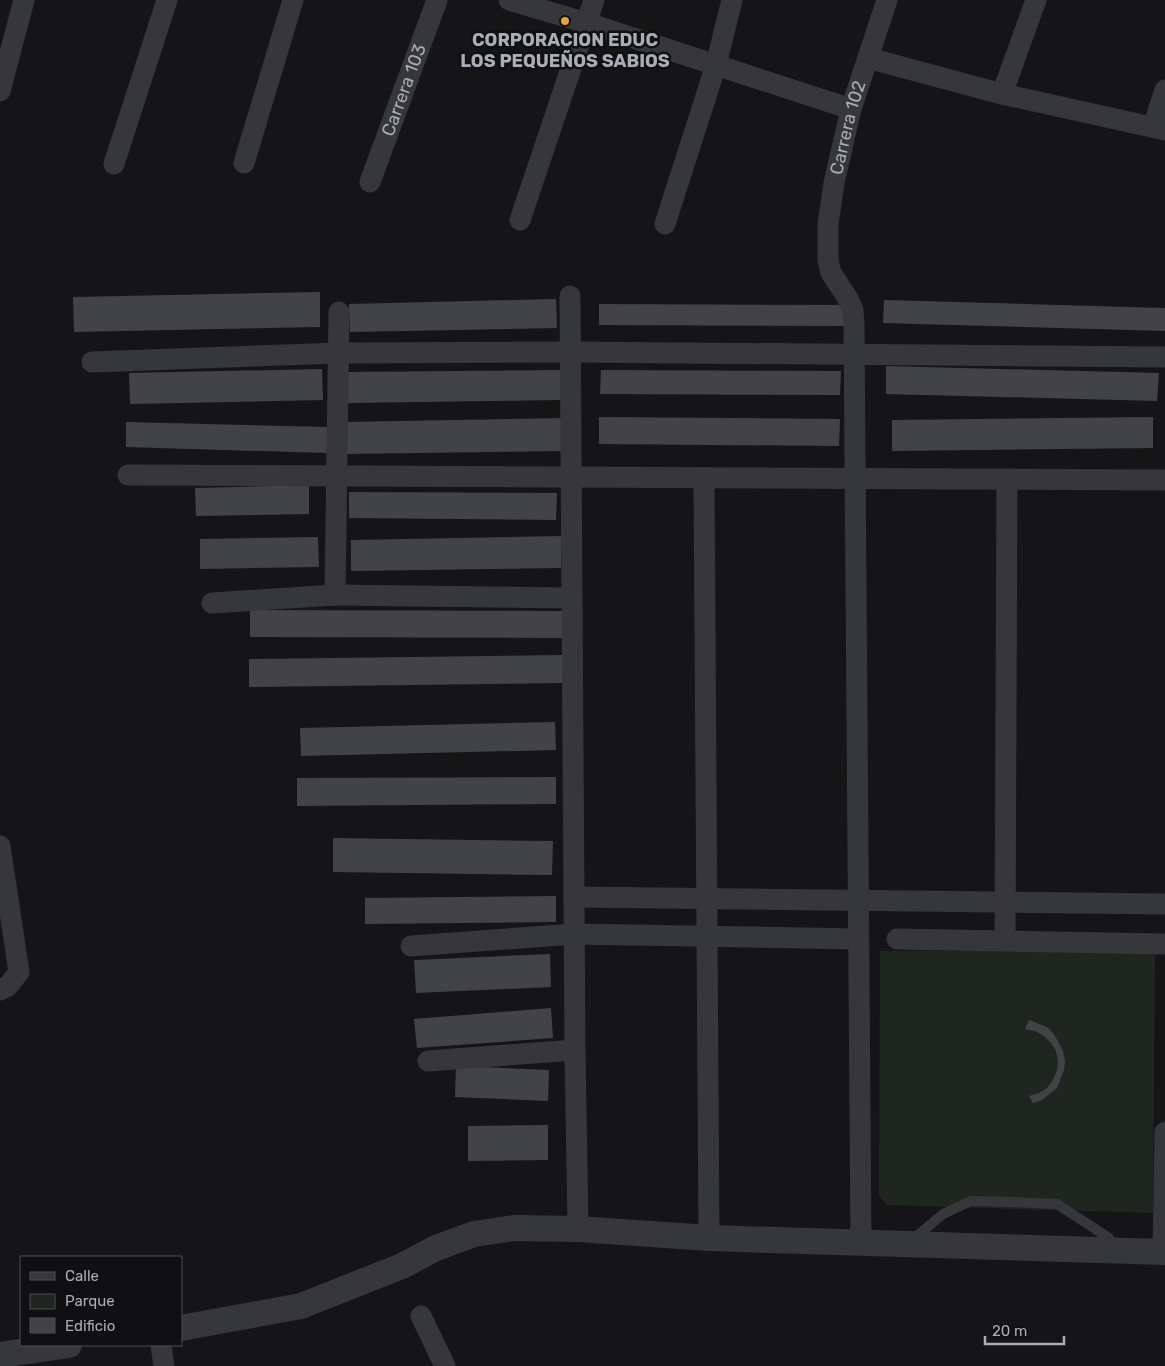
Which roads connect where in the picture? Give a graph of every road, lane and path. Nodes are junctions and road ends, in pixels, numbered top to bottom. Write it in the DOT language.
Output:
graph roads {
  1 [pos="24,0"];
  2 [pos="167,0"];
  3 [pos="293,0"];
  4 [pos="437,0"];
  5 [pos="509,0"];
  6 [pos="594,0"];
  7 [pos="732,0"];
  8 [pos="887,0"];
  9 [pos="1036,0"];
  10 [pos="587,24"];
  11 [pos="868,58"];
  12 [pos="716,65"];
  13 [pos="1165,90"];
  14 [pos="0,91"];
  15 [pos="1002,94"];
  16 [pos="851,109"];
  17 [pos="1159,129"];
  18 [pos="244,162"];
  19 [pos="114,164"];
  20 [pos="370,182"];
  21 [pos="520,220"];
  22 [pos="665,224"];
  23 [pos="570,296"];
  24 [pos="339,312"];
  25 [pos="570,352"];
  26 [pos="339,354"];
  27 [pos="854,354"];
  28 [pos="1165,357"];
  29 [pos="92,362"];
  30 [pos="128,476"];
  31 [pos="337,476"];
  32 [pos="571,477"];
  33 [pos="704,478"];
  34 [pos="855,479"];
  35 [pos="1007,479"];
  36 [pos="1165,480"];
  37 [pos="335,595"];
  38 [pos="572,598"];
  39 [pos="212,603"];
  40 [pos="0,846"];
  41 [pos="574,898"];
  42 [pos="707,899"];
  43 [pos="858,901"];
  44 [pos="1006,902"];
  45 [pos="1165,904"];
  46 [pos="574,934"];
  47 [pos="707,937"];
  48 [pos="858,939"];
  49 [pos="897,939"];
  50 [pos="1005,941"];
  51 [pos="1165,944"];
  52 [pos="412,946"];
  53 [pos="0,990"];
  54 [pos="575,1050"];
  55 [pos="428,1061"];
  56 [pos="1165,1132"];
  57 [pos="578,1229"];
  58 [pos="709,1238"];
  59 [pos="861,1243"];
  60 [pos="907,1244"];
  61 [pos="1118,1251"];
  62 [pos="1164,1252"];
  63 [pos="421,1316"];
  64 [pos="182,1328"];
  65 [pos="62,1346"];
  66 [pos="161,1346"];
  67 [pos="0,1355"];
  68 [pos="164,1366"];
  69 [pos="445,1366"];
  1 -- 14 [label="street"];
  2 -- 19 [label="street"];
  3 -- 18 [label="street"];
  4 -- 20 [label="street, Carrera 103"];
  5 -- 10 [label="street"];
  6 -- 10 [label="street"];
  7 -- 12 [label="street"];
  8 -- 11 [label="street, Carrera 102"];
  9 -- 15 [label="street"];
  10 -- 12 [label="street"];
  10 -- 21 [label="street"];
  11 -- 15 [label="street"];
  11 -- 16 [label="street, Carrera 102"];
  12 -- 16 [label="street"];
  12 -- 22 [label="street"];
  13 -- 17 [label="street"];
  15 -- 17 [label="street"];
  16 -- 27 [label="street, Carrera 102"];
  23 -- 25 [label="street"];
  24 -- 26 [label="street"];
  25 -- 26 [label="street"];
  25 -- 27 [label="street"];
  25 -- 32 [label="street"];
  26 -- 29 [label="street"];
  26 -- 31 [label="street"];
  27 -- 28 [label="street"];
  27 -- 34 [label="street"];
  30 -- 31 [label="street"];
  31 -- 32 [label="street"];
  31 -- 37 [label="street"];
  32 -- 33 [label="street"];
  32 -- 38 [label="street"];
  33 -- 34 [label="street"];
  33 -- 42 [label="street"];
  34 -- 35 [label="street"];
  34 -- 43 [label="street"];
  35 -- 36 [label="street"];
  35 -- 44 [label="street"];
  37 -- 38 [label="street"];
  37 -- 39 [label="street"];
  38 -- 41 [label="street"];
  40 -- 53 [label="street"];
  41 -- 42 [label="street"];
  41 -- 46 [label="street"];
  42 -- 43 [label="street"];
  42 -- 47 [label="street"];
  43 -- 44 [label="street"];
  43 -- 48 [label="street"];
  44 -- 45 [label="street"];
  44 -- 50 [label="street"];
  46 -- 47 [label="street"];
  46 -- 52 [label="street"];
  46 -- 54 [label="street"];
  47 -- 48 [label="street"];
  47 -- 58 [label="street"];
  48 -- 59 [label="street"];
  49 -- 50 [label="street"];
  50 -- 51 [label="street"];
  54 -- 55 [label="street"];
  54 -- 57 [label="street"];
  56 -- 62 [label="street"];
  57 -- 58 [label="street"];
  57 -- 64 [label="street"];
  58 -- 59 [label="street"];
  59 -- 60 [label="street"];
  60 -- 61 [label="street"];
  60 -- 61 [label="lane"];
  61 -- 62 [label="street"];
  63 -- 69 [label="street"];
  65 -- 67 [label="street"];
  66 -- 68 [label="street"];
}
